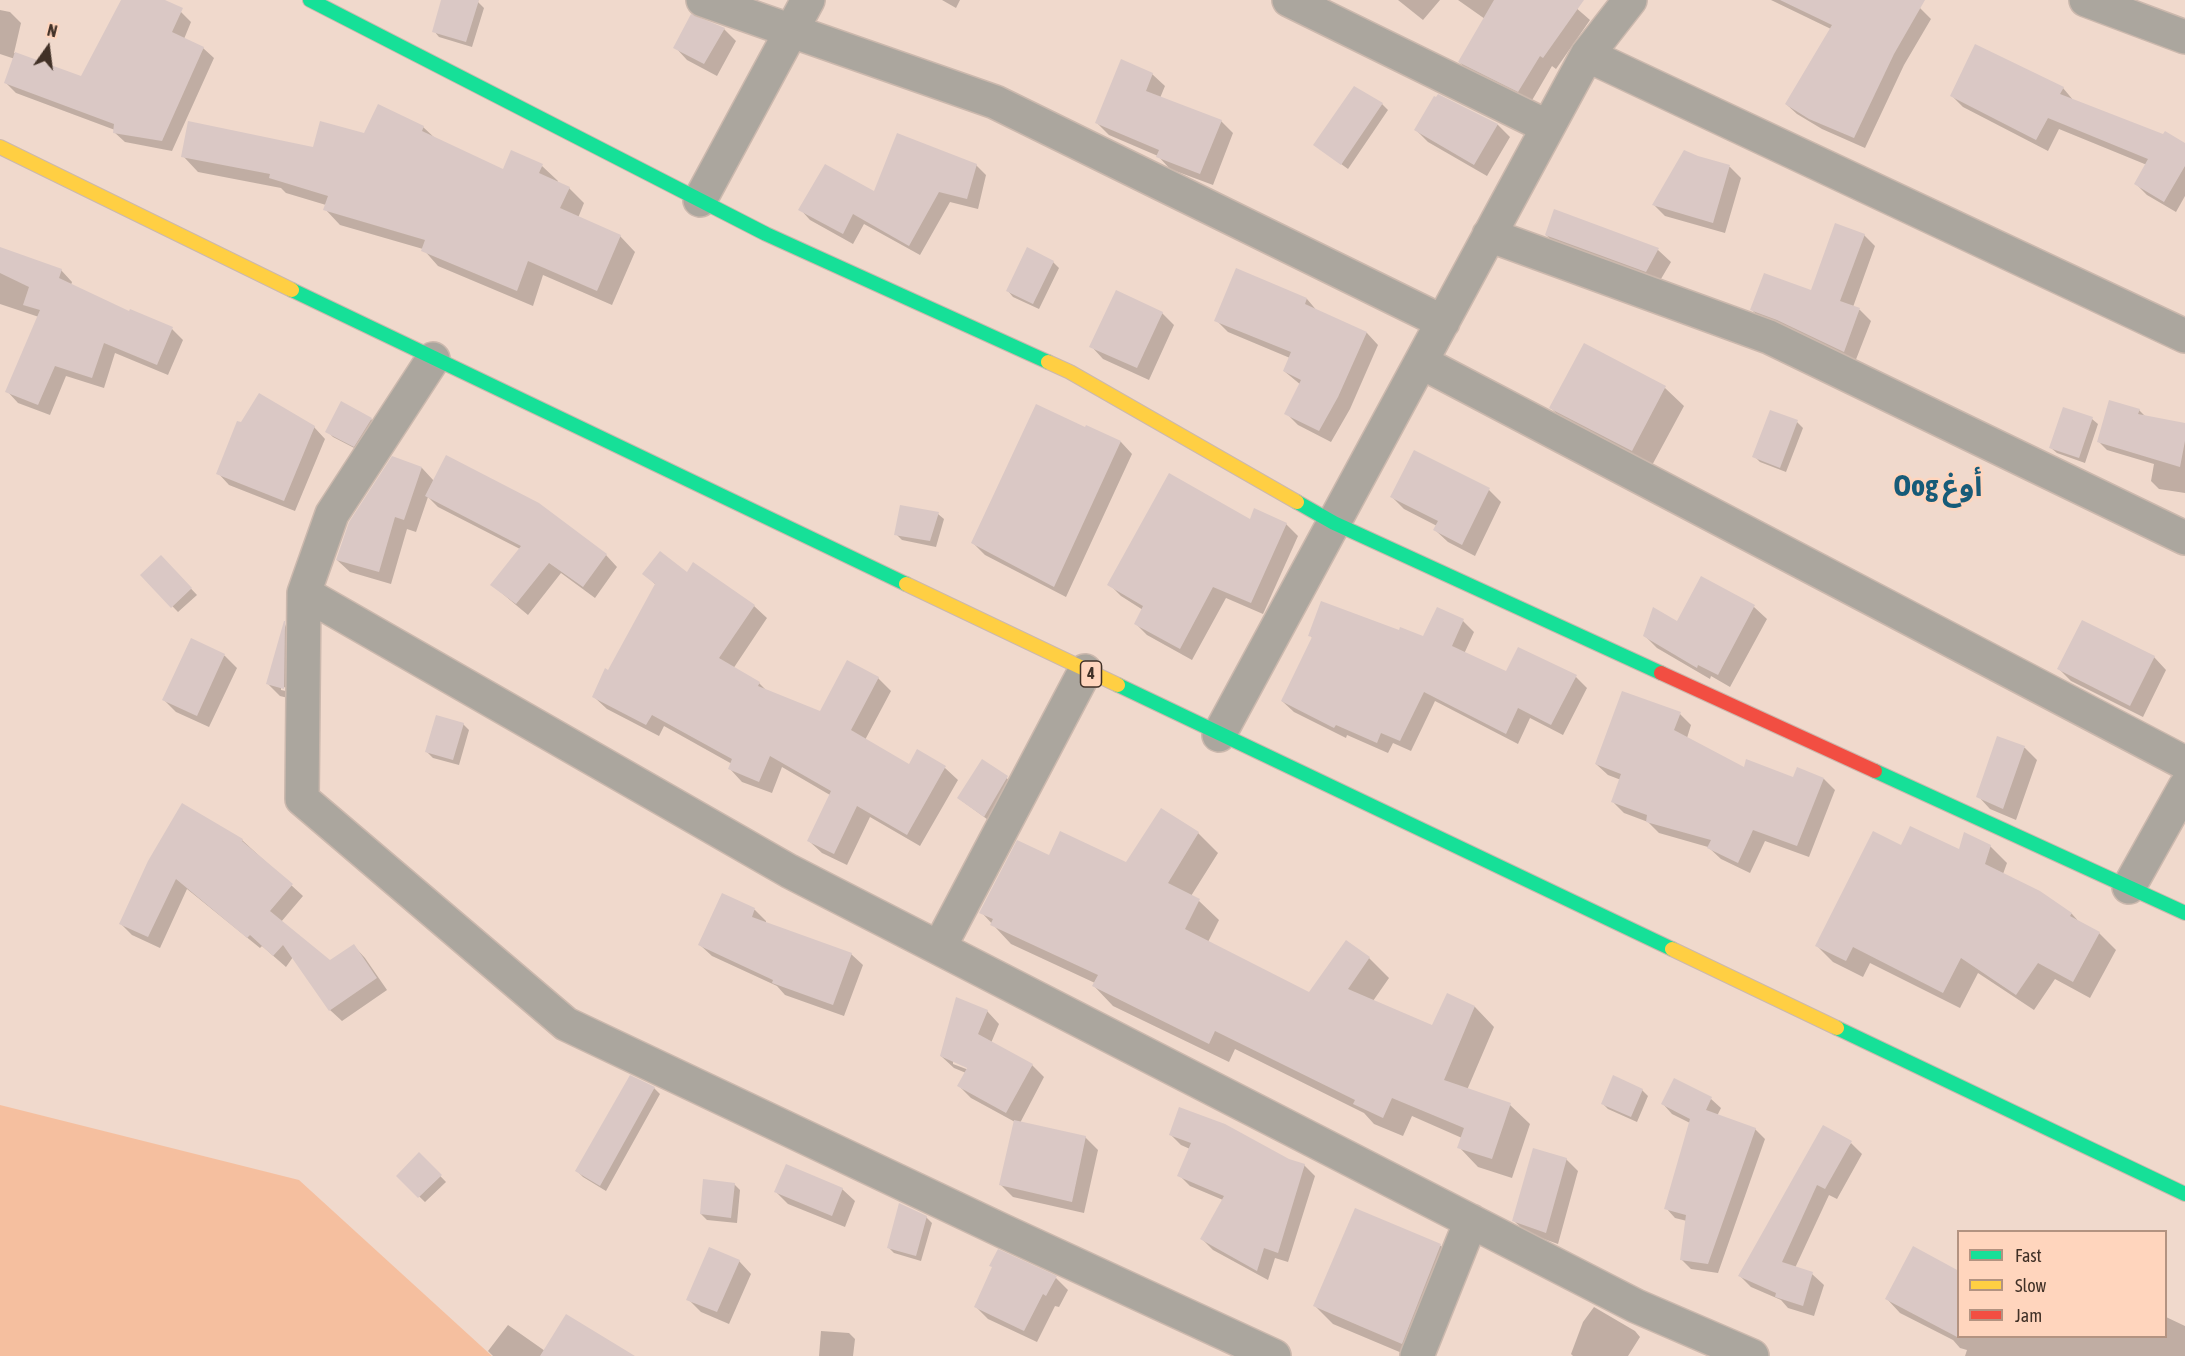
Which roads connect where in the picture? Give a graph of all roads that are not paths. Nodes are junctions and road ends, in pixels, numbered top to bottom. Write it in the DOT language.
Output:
graph roads {
  1 [pos="310,0"];
  2 [pos="703,0"];
  3 [pos="808,0"];
  4 [pos="1288,0"];
  5 [pos="1630,0"];
  6 [pos="2086,0"];
  7 [pos="792,31"];
  8 [pos="2185,37"];
  9 [pos="1587,55"];
  10 [pos="1548,127"];
  11 [pos="0,147"];
  12 [pos="700,200"];
  13 [pos="1489,236"];
  14 [pos="1443,322"];
  15 [pos="2185,336"];
  16 [pos="433,359"];
  17 [pos="1421,362"];
  18 [pos="1334,523"];
  19 [pos="2185,538"];
  20 [pos="304,593"];
  21 [pos="1085,671"];
  22 [pos="1219,735"];
  23 [pos="2185,763"];
  24 [pos="2185,787"];
  25 [pos="2129,887"];
  26 [pos="2185,913"];
  27 [pos="939,948"];
  28 [pos="2185,1194"];
  29 [pos="1471,1221"];
  30 [pos="1274,1356"];
  31 [pos="1418,1356"];
  32 [pos="1752,1356"];
  1 -- 12 [label="main road"];
  2 -- 7 [label="street"];
  3 -- 7 [label="street"];
  4 -- 10 [label="street"];
  5 -- 9 [label="street"];
  6 -- 8 [label="street"];
  7 -- 12 [label="street"];
  7 -- 14 [label="street"];
  9 -- 10 [label="street"];
  9 -- 15 [label="street"];
  10 -- 13 [label="street"];
  11 -- 16 [label="main road, 4"];
  12 -- 18 [label="main road"];
  13 -- 14 [label="street"];
  13 -- 19 [label="street"];
  14 -- 17 [label="street"];
  16 -- 20 [label="street"];
  16 -- 21 [label="main road, 4"];
  17 -- 18 [label="street"];
  17 -- 23 [label="street"];
  18 -- 22 [label="street"];
  18 -- 25 [label="main road"];
  20 -- 27 [label="street"];
  20 -- 30 [label="street"];
  21 -- 22 [label="main road, 4"];
  21 -- 27 [label="street"];
  22 -- 28 [label="main road, 4"];
  24 -- 25 [label="street"];
  25 -- 26 [label="main road"];
  27 -- 29 [label="street"];
  29 -- 31 [label="street"];
  29 -- 32 [label="street"];
}
